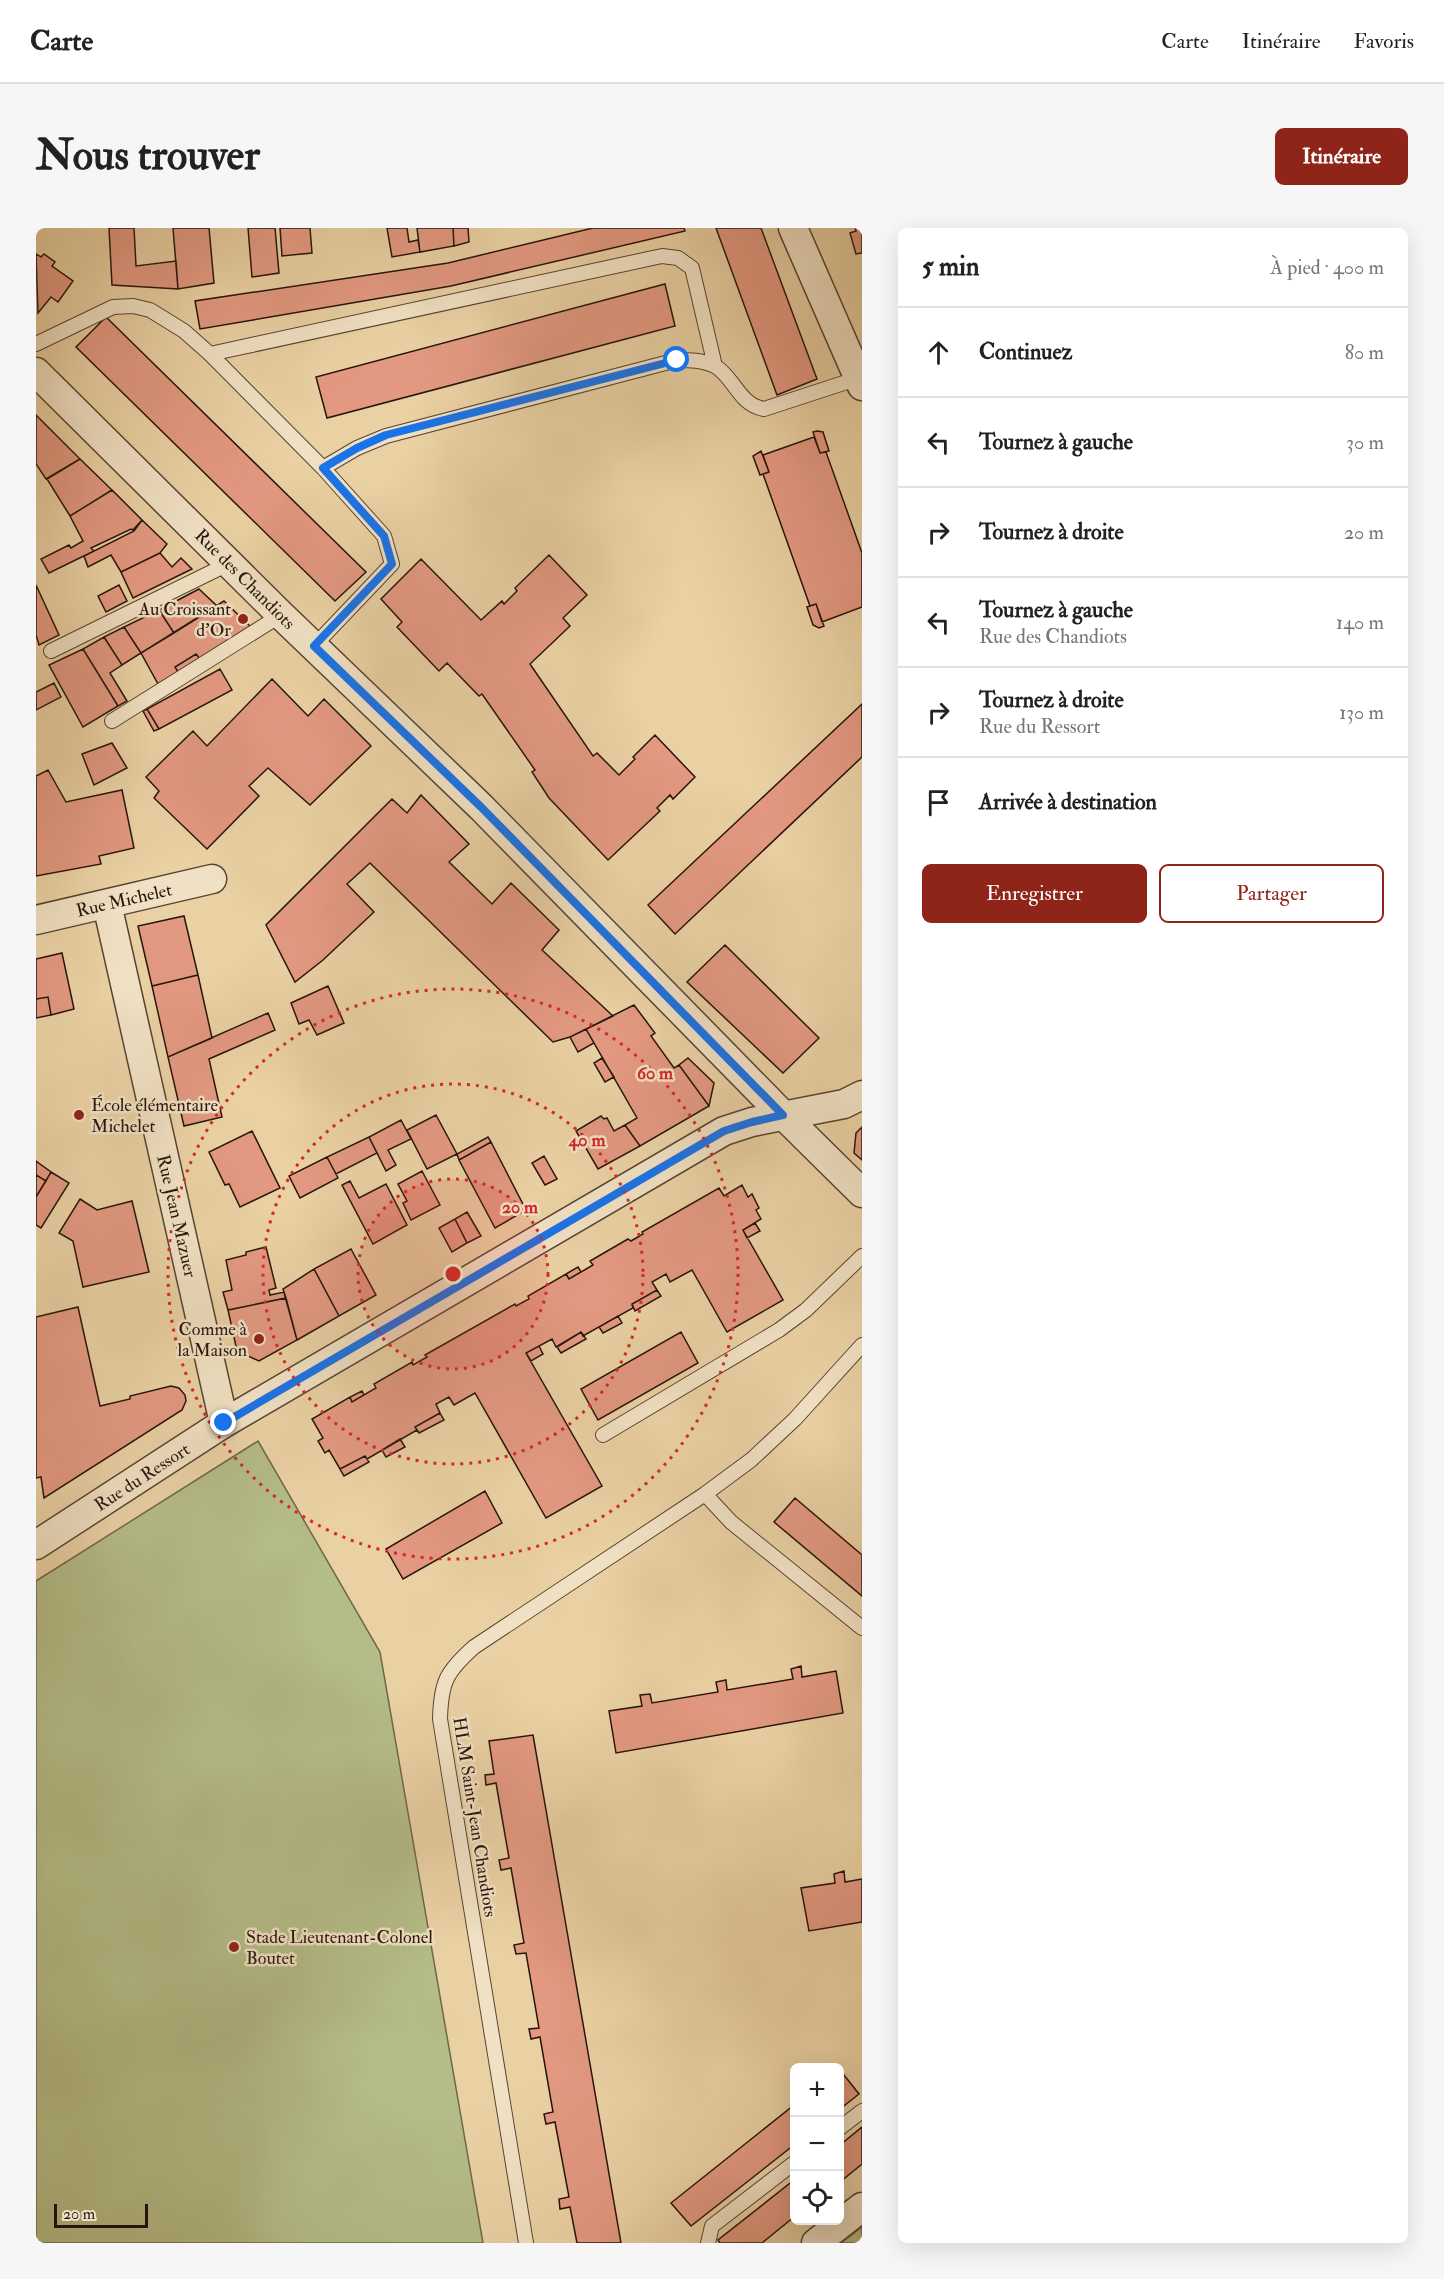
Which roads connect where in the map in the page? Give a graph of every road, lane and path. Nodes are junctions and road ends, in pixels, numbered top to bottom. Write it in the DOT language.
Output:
graph roads {
  1 [pos="793,228"];
  2 [pos="36,344"];
  3 [pos="210,354"];
  4 [pos="715,366"];
  5 [pos="36,372"];
  6 [pos="861,382"];
  7 [pos="323,468"];
  8 [pos="230,563"];
  9 [pos="281,615"];
  10 [pos="314,646"];
  11 [pos="51,651"];
  12 [pos="112,721"];
  13 [pos="213,879"];
  14 [pos="108,904"];
  15 [pos="36,920"];
  16 [pos="862,1095"];
  17 [pos="783,1115"];
  18 [pos="862,1193"];
  19 [pos="862,1256"];
  20 [pos="862,1346"];
  21 [pos="224,1423"];
  22 [pos="603,1435"];
  23 [pos="705,1494"];
  24 [pos="36,1545"];
  25 [pos="862,1628"];
  26 [pos="862,2110"];
  27 [pos="844,2125"];
  28 [pos="790,2167"];
  29 [pos="862,2207"];
  30 [pos="526,2243"];
  31 [pos="708,2243"];
  32 [pos="816,2243"];
  1 -- 6 [label="street"];
  2 -- 3 [label="lane"];
  3 -- 4 [label="lane"];
  3 -- 7 [label="lane"];
  4 -- 6 [label="lane"];
  4 -- 7 [label="lane"];
  5 -- 8 [label="street, Rue des Chandiots"];
  7 -- 10 [label="lane"];
  8 -- 9 [label="street, Rue des Chandiots"];
  8 -- 11 [label="lane"];
  9 -- 10 [label="street, Rue des Chandiots"];
  9 -- 12 [label="lane"];
  10 -- 17 [label="street, Rue des Chandiots"];
  13 -- 14 [label="street, Rue Michelet"];
  14 -- 15 [label="street, Rue Michelet"];
  14 -- 21 [label="street, Rue Jean Mazuer"];
  16 -- 17 [label="street, Rue du Ressort"];
  17 -- 18 [label="street, Rue des Chandiots"];
  17 -- 21 [label="street, Rue du Ressort"];
  19 -- 22 [label="lane"];
  20 -- 23 [label="lane, HLM Saint-Jean Chandiots"];
  21 -- 24 [label="street, Rue du Ressort"];
  23 -- 25 [label="lane"];
  23 -- 30 [label="lane, HLM Saint-Jean Chandiots"];
  26 -- 27 [label="lane"];
  28 -- 31 [label="lane"];
  29 -- 32 [label="street"];
}
